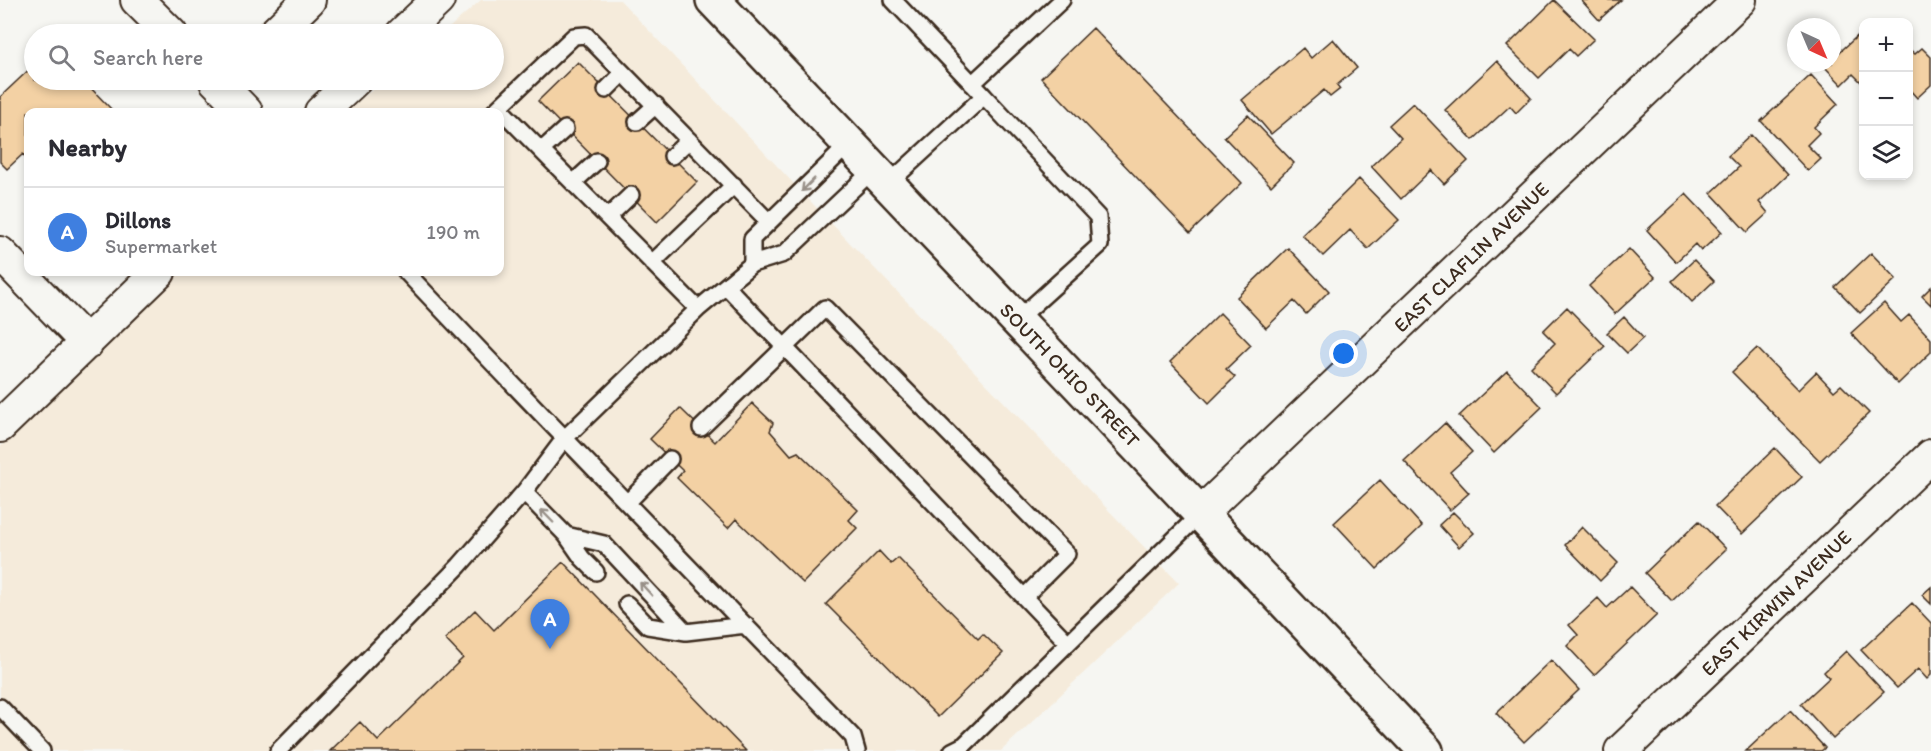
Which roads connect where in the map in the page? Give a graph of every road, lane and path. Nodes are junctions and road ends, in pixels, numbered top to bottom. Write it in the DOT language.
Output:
graph roads {
  1 [pos="136,0"];
  2 [pos="309,0"];
  3 [pos="438,0"];
  4 [pos="713,0"];
  5 [pos="893,0"];
  6 [pos="1062,0"];
  7 [pos="1740,0"];
  8 [pos="161,24"];
  9 [pos="284,24"];
  10 [pos="413,24"];
  11 [pos="623,73"];
  12 [pos="972,84"];
  13 [pos="228,90"];
  14 [pos="344,90"];
  15 [pos="606,90"];
  16 [pos="984,96"];
  17 [pos="656,105"];
  18 [pos="243,108"];
  19 [pos="325,108"];
  20 [pos="499,108"];
  21 [pos="504,116"];
  22 [pos="638,122"];
  23 [pos="565,129"];
  24 [pos="689,140"];
  25 [pos="849,144"];
  26 [pos="542,150"];
  27 [pos="672,156"];
  28 [pos="597,161"];
  29 [pos="881,176"];
  30 [pos="574,182"];
  31 [pos="734,186"];
  32 [pos="631,195"];
  33 [pos="608,217"];
  34 [pos="769,222"];
  35 [pos="0,253"];
  36 [pos="652,263"];
  37 [pos="752,264"];
  38 [pos="155,276"];
  39 [pos="410,276"];
  40 [pos="726,286"];
  41 [pos="698,309"];
  42 [pos="1017,320"];
  43 [pos="87,343"];
  44 [pos="784,347"];
  45 [pos="0,426"];
  46 [pos="701,429"];
  47 [pos="564,439"];
  48 [pos="1931,456"];
  49 [pos="670,459"];
  50 [pos="524,492"];
  51 [pos="628,502"];
  52 [pos="1201,513"];
  53 [pos="566,535"];
  54 [pos="596,572"];
  55 [pos="1025,596"];
  56 [pos="627,604"];
  57 [pos="746,625"];
  58 [pos="686,632"];
  59 [pos="1068,643"];
  60 [pos="0,708"];
  61 [pos="42,751"];
  62 [pos="278,751"];
  63 [pos="859,751"];
  64 [pos="952,751"];
  65 [pos="1426,751"];
  66 [pos="1621,751"];
  1 -- 8 [label="street"];
  2 -- 9 [label="street"];
  3 -- 10 [label="street"];
  4 -- 25 [label="main road, SOUTH OHIO STREET"];
  5 -- 12 [label="lane"];
  6 -- 12 [label="lane"];
  7 -- 52 [label="street, EAST CLAFLIN AVENUE"];
  11 -- 15 [label="lane"];
  11 -- 17 [label="lane"];
  11 -- 20 [label="lane"];
  12 -- 16 [label="lane"];
  13 -- 18 [label="street"];
  14 -- 19 [label="street"];
  16 -- 29 [label="lane"];
  16 -- 42 [label="lane"];
  17 -- 22 [label="lane"];
  17 -- 24 [label="lane"];
  21 -- 26 [label="lane"];
  23 -- 26 [label="lane"];
  24 -- 27 [label="lane"];
  24 -- 31 [label="lane"];
  25 -- 29 [label="main road, SOUTH OHIO STREET"];
  25 -- 34 [label="lane, one-way"];
  26 -- 30 [label="lane"];
  28 -- 30 [label="lane"];
  29 -- 37 [label="lane"];
  29 -- 42 [label="main road, SOUTH OHIO STREET"];
  30 -- 33 [label="lane"];
  31 -- 34 [label="lane"];
  31 -- 36 [label="lane"];
  32 -- 33 [label="lane"];
  33 -- 36 [label="lane"];
  34 -- 37 [label="lane"];
  35 -- 43 [label="street"];
  36 -- 41 [label="lane"];
  37 -- 40 [label="lane"];
  38 -- 43 [label="street"];
  39 -- 47 [label="lane"];
  40 -- 41 [label="lane"];
  40 -- 44 [label="lane"];
  41 -- 47 [label="lane"];
  42 -- 52 [label="main road, SOUTH OHIO STREET"];
  43 -- 45 [label="street"];
  44 -- 46 [label="lane"];
  44 -- 55 [label="lane"];
  44 -- 55 [label="lane"];
  47 -- 50 [label="lane"];
  47 -- 51 [label="lane"];
  48 -- 66 [label="street, EAST KIRWIN AVENUE"];
  49 -- 51 [label="lane"];
  53 -- 50 [label="lane, one-way"];
  50 -- 62 [label="lane"];
  51 -- 57 [label="lane"];
  52 -- 59 [label="lane"];
  52 -- 65 [label="main road, SOUTH OHIO STREET"];
  53 -- 54 [label="lane"];
  58 -- 53 [label="lane, one-way"];
  55 -- 59 [label="lane"];
  56 -- 58 [label="lane"];
  57 -- 58 [label="lane"];
  57 -- 63 [label="lane"];
  59 -- 64 [label="lane"];
  60 -- 61 [label="lane"];
}
